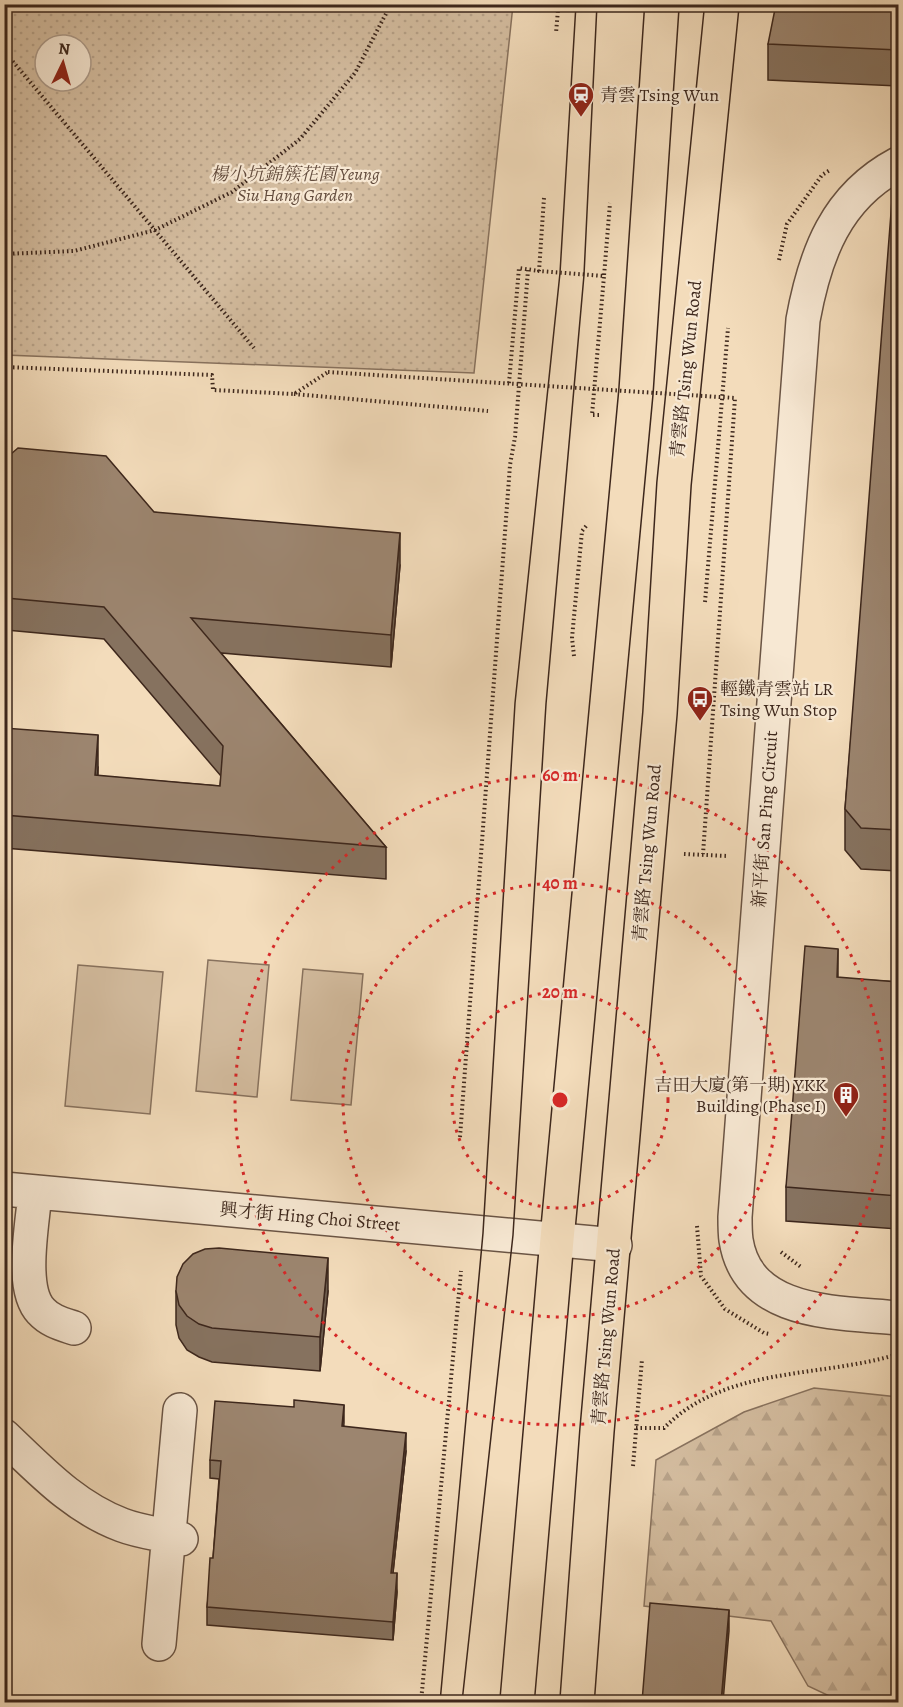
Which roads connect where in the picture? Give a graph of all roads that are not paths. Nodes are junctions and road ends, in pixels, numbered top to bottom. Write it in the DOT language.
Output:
graph roads {
  1 [pos="663,4"];
  2 [pos="722,4"];
  3 [pos="898,164"];
  4 [pos="20,1190"];
  5 [pos="557,1239"];
  6 [pos="615,1245"];
  7 [pos="898,1318"];
  8 [pos="74,1328"];
  9 [pos="180,1410"];
  10 [pos="4,1436"];
  11 [pos="175,1538"];
  12 [pos="159,1644"];
  13 [pos="517,1702"];
  14 [pos="577,1702"];
  1 -- 5 [label="main road"];
  2 -- 6 [label="main road, 青雲路 Tsing Wun Road"];
  3 -- 7 [label="street, 新平街 San Ping Circuit"];
  4 -- 5 [label="street, 興才街 Hing Choi Street"];
  4 -- 8 [label="street"];
  5 -- 6 [label="street, 興才街 Hing Choi Street"];
  5 -- 13 [label="main road"];
  6 -- 14 [label="main road, 青雲路 Tsing Wun Road"];
  9 -- 11 [label="street"];
  10 -- 11 [label="street"];
  11 -- 12 [label="street"];
}
